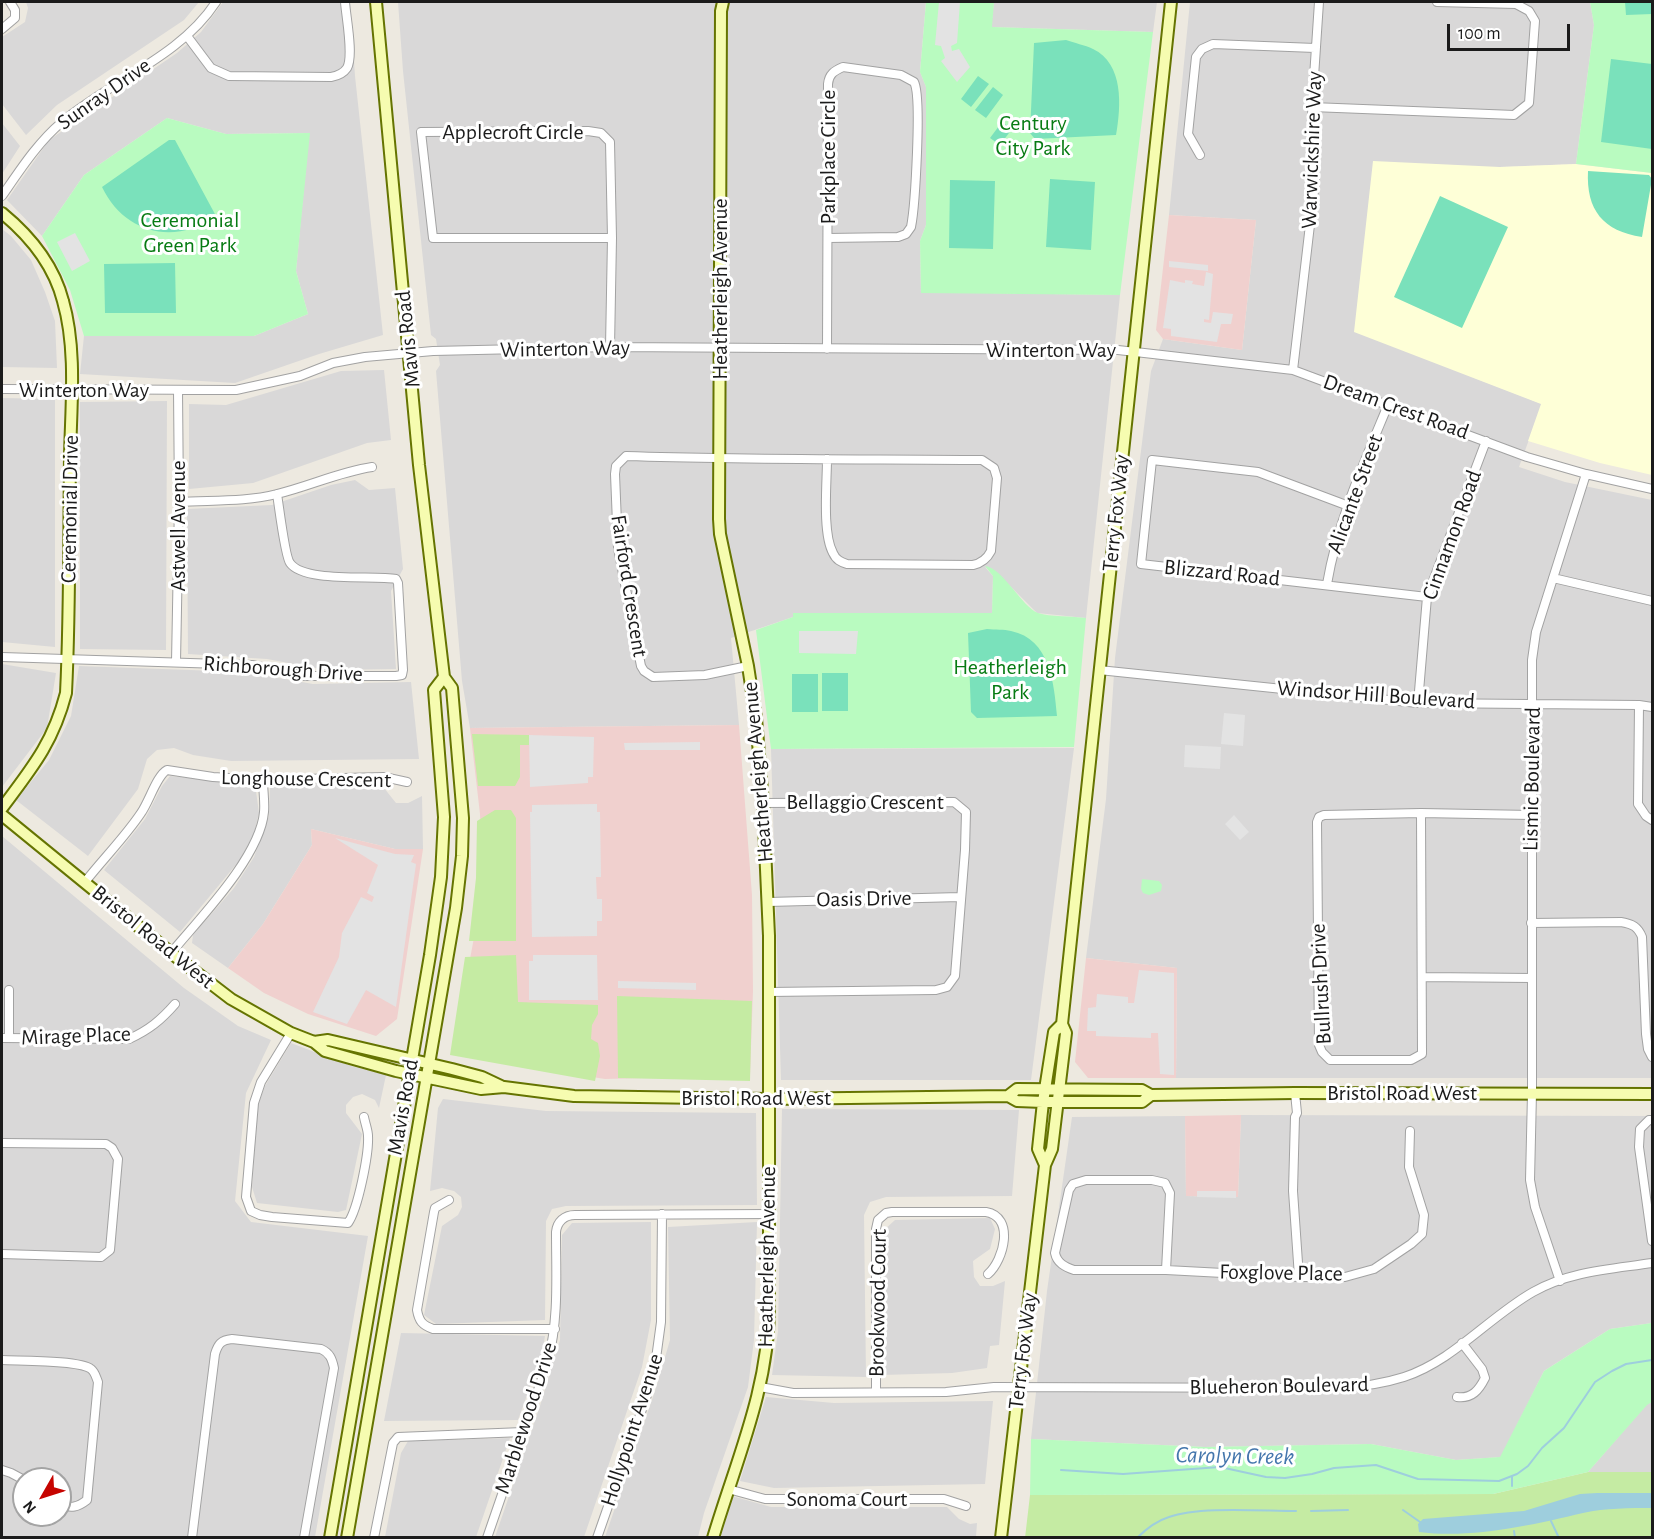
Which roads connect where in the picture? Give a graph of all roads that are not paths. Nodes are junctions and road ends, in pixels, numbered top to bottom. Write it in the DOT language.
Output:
graph roads {
  1 [pos="10,2"];
  2 [pos="216,2"];
  3 [pos="345,2"];
  4 [pos="376,2"];
  5 [pos="723,2"];
  6 [pos="1171,2"];
  7 [pos="1319,2"];
  8 [pos="1437,2"];
  9 [pos="2,29"];
  10 [pos="187,36"];
  11 [pos="1315,48"];
  12 [pos="1312,107"];
  13 [pos="1200,156"];
  14 [pos="2,196"];
  15 [pos="2,213"];
  16 [pos="612,238"];
  17 [pos="828,238"];
  18 [pos="610,347"];
  19 [pos="719,349"];
  20 [pos="827,349"];
  21 [pos="1133,351"];
  22 [pos="409,353"];
  23 [pos="1293,370"];
  24 [pos="2,389"];
  25 [pos="71,389"];
  26 [pos="178,390"];
  27 [pos="1388,405"];
  28 [pos="1486,441"];
  29 [pos="719,459"];
  30 [pos="827,459"];
  31 [pos="372,467"];
  32 [pos="1586,474"];
  33 [pos="1653,489"];
  34 [pos="277,494"];
  35 [pos="179,502"];
  36 [pos="1346,505"];
  37 [pos="1553,578"];
  38 [pos="1327,585"];
  39 [pos="1427,597"];
  40 [pos="1653,601"];
  41 [pos="2,657"];
  42 [pos="68,659"];
  43 [pos="176,662"];
  44 [pos="748,666"];
  45 [pos="1099,670"];
  46 [pos="444,677"];
  47 [pos="1418,703"];
  48 [pos="1533,703"];
  49 [pos="1639,705"];
  50 [pos="1653,707"];
  51 [pos="263,780"];
  52 [pos="407,782"];
  53 [pos="763,803"];
  54 [pos="2,808"];
  55 [pos="1421,813"];
  56 [pos="2,815"];
  57 [pos="1531,815"];
  58 [pos="1653,820"];
  59 [pos="85,882"];
  60 [pos="960,897"];
  61 [pos="768,902"];
  62 [pos="1531,923"];
  63 [pos="171,953"];
  64 [pos="1423,977"];
  65 [pos="1532,978"];
  66 [pos="9,990"];
  67 [pos="768,992"];
  68 [pos="175,1004"];
  69 [pos="1062,1024"];
  70 [pos="291,1033"];
  71 [pos="5,1038"];
  72 [pos="315,1042"];
  73 [pos="1653,1057"];
  74 [pos="411,1060"];
  75 [pos="429,1064"];
  76 [pos="408,1074"];
  77 [pos="426,1078"];
  78 [pos="504,1087"];
  79 [pos="1045,1089"];
  80 [pos="1059,1089"];
  81 [pos="1295,1093"];
  82 [pos="1532,1093"];
  83 [pos="1653,1094"];
  84 [pos="1151,1095"];
  85 [pos="1008,1096"];
  86 [pos="769,1099"];
  87 [pos="1043,1102"];
  88 [pos="1058,1103"];
  89 [pos="364,1117"];
  90 [pos="1653,1120"];
  91 [pos="1410,1131"];
  92 [pos="2,1143"];
  93 [pos="1045,1165"];
  94 [pos="449,1200"];
  95 [pos="662,1214"];
  96 [pos="769,1214"];
  97 [pos="1653,1241"];
  98 [pos="2,1254"];
  99 [pos="1653,1263"];
  100 [pos="1166,1270"];
  101 [pos="988,1274"];
  102 [pos="1299,1277"];
  103 [pos="1560,1281"];
  104 [pos="555,1329"];
  105 [pos="1462,1343"];
  106 [pos="2,1360"];
  107 [pos="760,1387"];
  108 [pos="1019,1388"];
  109 [pos="876,1392"];
  110 [pos="1457,1397"];
  111 [pos="523,1432"];
  112 [pos="728,1489"];
  113 [pos="966,1506"];
  114 [pos="72,1507"];
  115 [pos="192,1538"];
  116 [pos="304,1538"];
  117 [pos="330,1538"];
  118 [pos="347,1538"];
  119 [pos="374,1538"];
  120 [pos="487,1538"];
  121 [pos="597,1538"];
  122 [pos="713,1538"];
  123 [pos="1001,1538"];
  1 -- 9 [label="street"];
  2 -- 10 [label="street, Sunray Drive"];
  3 -- 10 [label="street"];
  4 -- 22 [label="street, Mavis Road"];
  5 -- 19 [label="street, Heatherleigh Avenue"];
  6 -- 21 [label="street, Terry Fox Way"];
  7 -- 11 [label="street, Warwickshire Way"];
  8 -- 12 [label="street"];
  10 -- 14 [label="street, Sunray Drive"];
  11 -- 12 [label="street, Warwickshire Way"];
  11 -- 13 [label="street"];
  12 -- 23 [label="street, Warwickshire Way"];
  15 -- 25 [label="street, Ceremonial Drive"];
  16 -- 16 [label="street, Applecroft Circle"];
  16 -- 18 [label="street, Applecroft Circle"];
  17 -- 17 [label="street, Parkplace Circle"];
  17 -- 20 [label="street, Parkplace Circle"];
  18 -- 19 [label="street, Winterton Way"];
  18 -- 22 [label="street, Winterton Way"];
  19 -- 20 [label="street, Winterton Way"];
  19 -- 29 [label="street, Heatherleigh Avenue"];
  20 -- 21 [label="street, Winterton Way"];
  21 -- 23 [label="street, Dream Crest Road"];
  21 -- 45 [label="street, Terry Fox Way"];
  22 -- 26 [label="street, Winterton Way"];
  22 -- 46 [label="street, Mavis Road"];
  23 -- 27 [label="street, Dream Crest Road"];
  24 -- 25 [label="street, Winterton Way"];
  25 -- 26 [label="street, Winterton Way"];
  25 -- 42 [label="street, Ceremonial Drive"];
  26 -- 35 [label="street, Astwell Avenue"];
  27 -- 28 [label="street, Dream Crest Road"];
  27 -- 36 [label="street, Alicante Street"];
  28 -- 32 [label="street, Dream Crest Road"];
  28 -- 39 [label="street, Cinnamon Road"];
  29 -- 30 [label="street"];
  29 -- 44 [label="street, Heatherleigh Avenue"];
  29 -- 44 [label="street, Fairford Crescent"];
  30 -- 30 [label="street"];
  31 -- 34 [label="street"];
  32 -- 33 [label="street, Dream Crest Road"];
  32 -- 37 [label="street, Lismic Boulevard"];
  34 -- 35 [label="street"];
  34 -- 43 [label="street, Richborough Drive"];
  35 -- 43 [label="street, Astwell Avenue"];
  36 -- 38 [label="street, Alicante Street"];
  36 -- 38 [label="street, Blizzard Road"];
  37 -- 40 [label="street"];
  37 -- 48 [label="street, Lismic Boulevard"];
  38 -- 39 [label="street, Blizzard Road"];
  39 -- 47 [label="street, Cinnamon Road"];
  41 -- 42 [label="street, Richborough Drive"];
  42 -- 43 [label="street, Richborough Drive"];
  42 -- 54 [label="street, Ceremonial Drive"];
  44 -- 53 [label="street, Heatherleigh Avenue"];
  45 -- 47 [label="street, Windsor Hill Boulevard"];
  45 -- 69 [label="street, Terry Fox Way"];
  46 -- 74 [label="street, Mavis Road"];
  46 -- 75 [label="street, Mavis Road"];
  47 -- 48 [label="street, Windsor Hill Boulevard"];
  48 -- 49 [label="street, Windsor Hill Boulevard"];
  48 -- 57 [label="street, Lismic Boulevard"];
  49 -- 50 [label="street, Windsor Hill Boulevard"];
  49 -- 58 [label="street"];
  51 -- 52 [label="street, Longhouse Crescent"];
  51 -- 59 [label="street, Longhouse Crescent"];
  51 -- 63 [label="street"];
  53 -- 60 [label="street, Bellaggio Crescent"];
  53 -- 61 [label="street, Heatherleigh Avenue"];
  55 -- 57 [label="street, Bullrush Drive"];
  55 -- 64 [label="street, Bullrush Drive"];
  55 -- 64 [label="street, Bullrush Drive"];
  56 -- 59 [label="street, Bristol Road West"];
  57 -- 62 [label="street, Lismic Boulevard"];
  59 -- 63 [label="street, Bristol Road West"];
  60 -- 61 [label="street, Oasis Drive"];
  60 -- 67 [label="street, Bellaggio Crescent"];
  61 -- 67 [label="street, Heatherleigh Avenue"];
  62 -- 65 [label="street, Lismic Boulevard"];
  62 -- 73 [label="street"];
  63 -- 70 [label="street, Bristol Road West"];
  64 -- 65 [label="street"];
  65 -- 82 [label="street, Lismic Boulevard"];
  66 -- 71 [label="street"];
  67 -- 86 [label="street, Heatherleigh Avenue"];
  68 -- 71 [label="street, Mirage Place"];
  69 -- 79 [label="street, Terry Fox Way"];
  69 -- 80 [label="street, Terry Fox Way"];
  70 -- 72 [label="street, Bristol Road West"];
  70 -- 89 [label="street"];
  72 -- 74 [label="street, Bristol Road West"];
  72 -- 76 [label="street, Bristol Road West"];
  74 -- 75 [label="street, Bristol Road West"];
  74 -- 76 [label="street, Mavis Road"];
  75 -- 77 [label="street, Mavis Road"];
  75 -- 78 [label="street, Bristol Road West"];
  76 -- 77 [label="street, Bristol Road West"];
  76 -- 117 [label="street, Mavis Road"];
  77 -- 78 [label="street, Bristol Road West"];
  77 -- 118 [label="street, Mavis Road"];
  78 -- 86 [label="street, Bristol Road West"];
  79 -- 80 [label="street, Bristol Road West"];
  79 -- 85 [label="street, Bristol Road West"];
  79 -- 87 [label="street, Terry Fox Way"];
  80 -- 84 [label="street, Bristol Road West"];
  80 -- 88 [label="street, Terry Fox Way"];
  81 -- 82 [label="street, Bristol Road West"];
  81 -- 84 [label="street, Bristol Road West"];
  81 -- 102 [label="street"];
  82 -- 83 [label="street, Bristol Road West"];
  82 -- 103 [label="street, Lismic Boulevard"];
  84 -- 88 [label="street, Bristol Road West"];
  85 -- 86 [label="street, Bristol Road West"];
  85 -- 87 [label="street, Bristol Road West"];
  86 -- 96 [label="street, Heatherleigh Avenue"];
  87 -- 88 [label="street, Bristol Road West"];
  87 -- 93 [label="street, Terry Fox Way"];
  88 -- 93 [label="street, Terry Fox Way"];
  90 -- 97 [label="street"];
  91 -- 102 [label="street, Foxglove Place"];
  92 -- 98 [label="street"];
  93 -- 108 [label="street, Terry Fox Way"];
  94 -- 104 [label="street"];
  95 -- 96 [label="street, Marblewood Drive"];
  95 -- 104 [label="street, Marblewood Drive"];
  95 -- 121 [label="street, Hollypoint Avenue"];
  96 -- 107 [label="street, Heatherleigh Avenue"];
  99 -- 103 [label="street, Blueheron Boulevard"];
  100 -- 100 [label="street, Foxglove Place"];
  100 -- 102 [label="street, Foxglove Place"];
  101 -- 109 [label="street, Brookwood Court"];
  103 -- 105 [label="street, Blueheron Boulevard"];
  104 -- 111 [label="street, Marblewood Drive"];
  105 -- 108 [label="street, Blueheron Boulevard"];
  105 -- 110 [label="street"];
  106 -- 114 [label="street"];
  107 -- 109 [label="street, Blueheron Boulevard"];
  107 -- 112 [label="street, Heatherleigh Avenue"];
  108 -- 109 [label="street, Blueheron Boulevard"];
  108 -- 123 [label="street, Terry Fox Way"];
  111 -- 119 [label="street"];
  111 -- 120 [label="street, Marblewood Drive"];
  112 -- 113 [label="street, Sonoma Court"];
  112 -- 122 [label="street, Heatherleigh Avenue"];
  115 -- 116 [label="street"];
}
